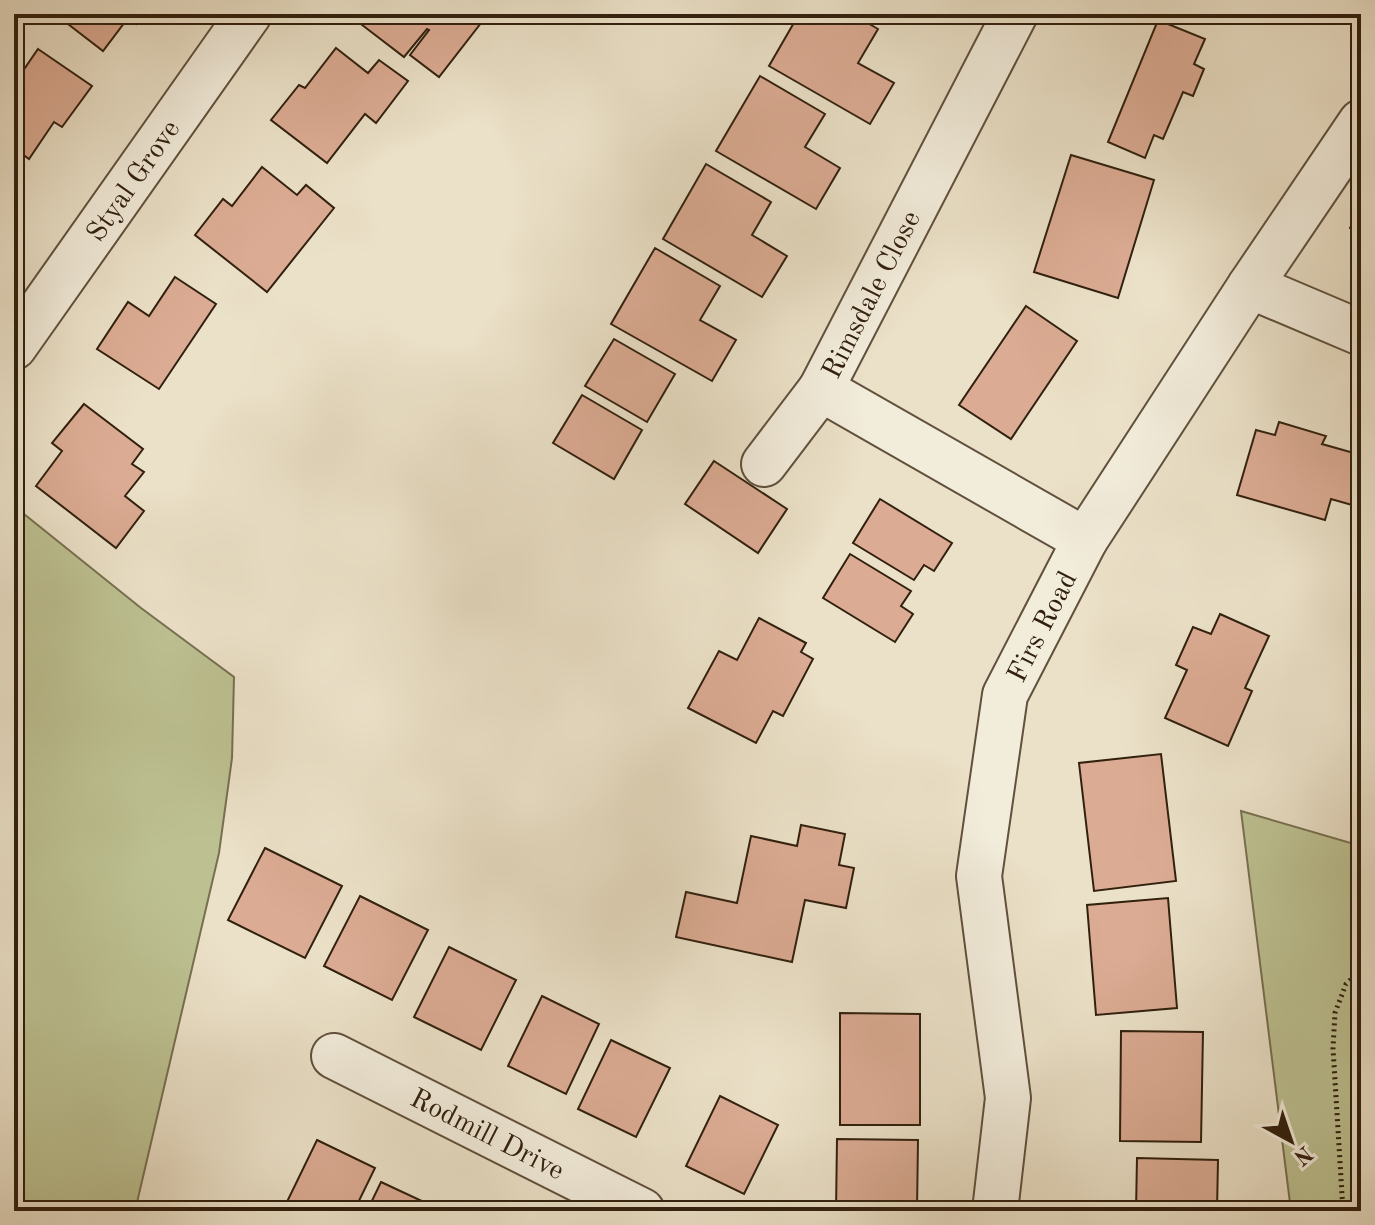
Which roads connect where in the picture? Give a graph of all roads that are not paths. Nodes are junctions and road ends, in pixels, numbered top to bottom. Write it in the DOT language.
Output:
graph roads {
  1 [pos="249,14"];
  2 [pos="1015,14"];
  3 [pos="1361,122"];
  4 [pos="1250,286"];
  5 [pos="1361,333"];
  6 [pos="14,347"];
  7 [pos="821,389"];
  8 [pos="764,464"];
  9 [pos="1085,540"];
  10 [pos="334,1056"];
  11 [pos="642,1211"];
  12 [pos="995,1211"];
  1 -- 6 [label="street, Styal Grove"];
  2 -- 7 [label="street, Rimsdale Close"];
  3 -- 4 [label="street, Firs Road"];
  4 -- 5 [label="street"];
  4 -- 9 [label="street, Firs Road"];
  7 -- 8 [label="street"];
  7 -- 9 [label="street, Rimsdale Close"];
  9 -- 12 [label="street, Firs Road"];
  10 -- 11 [label="street, Rodmill Drive"];
}
